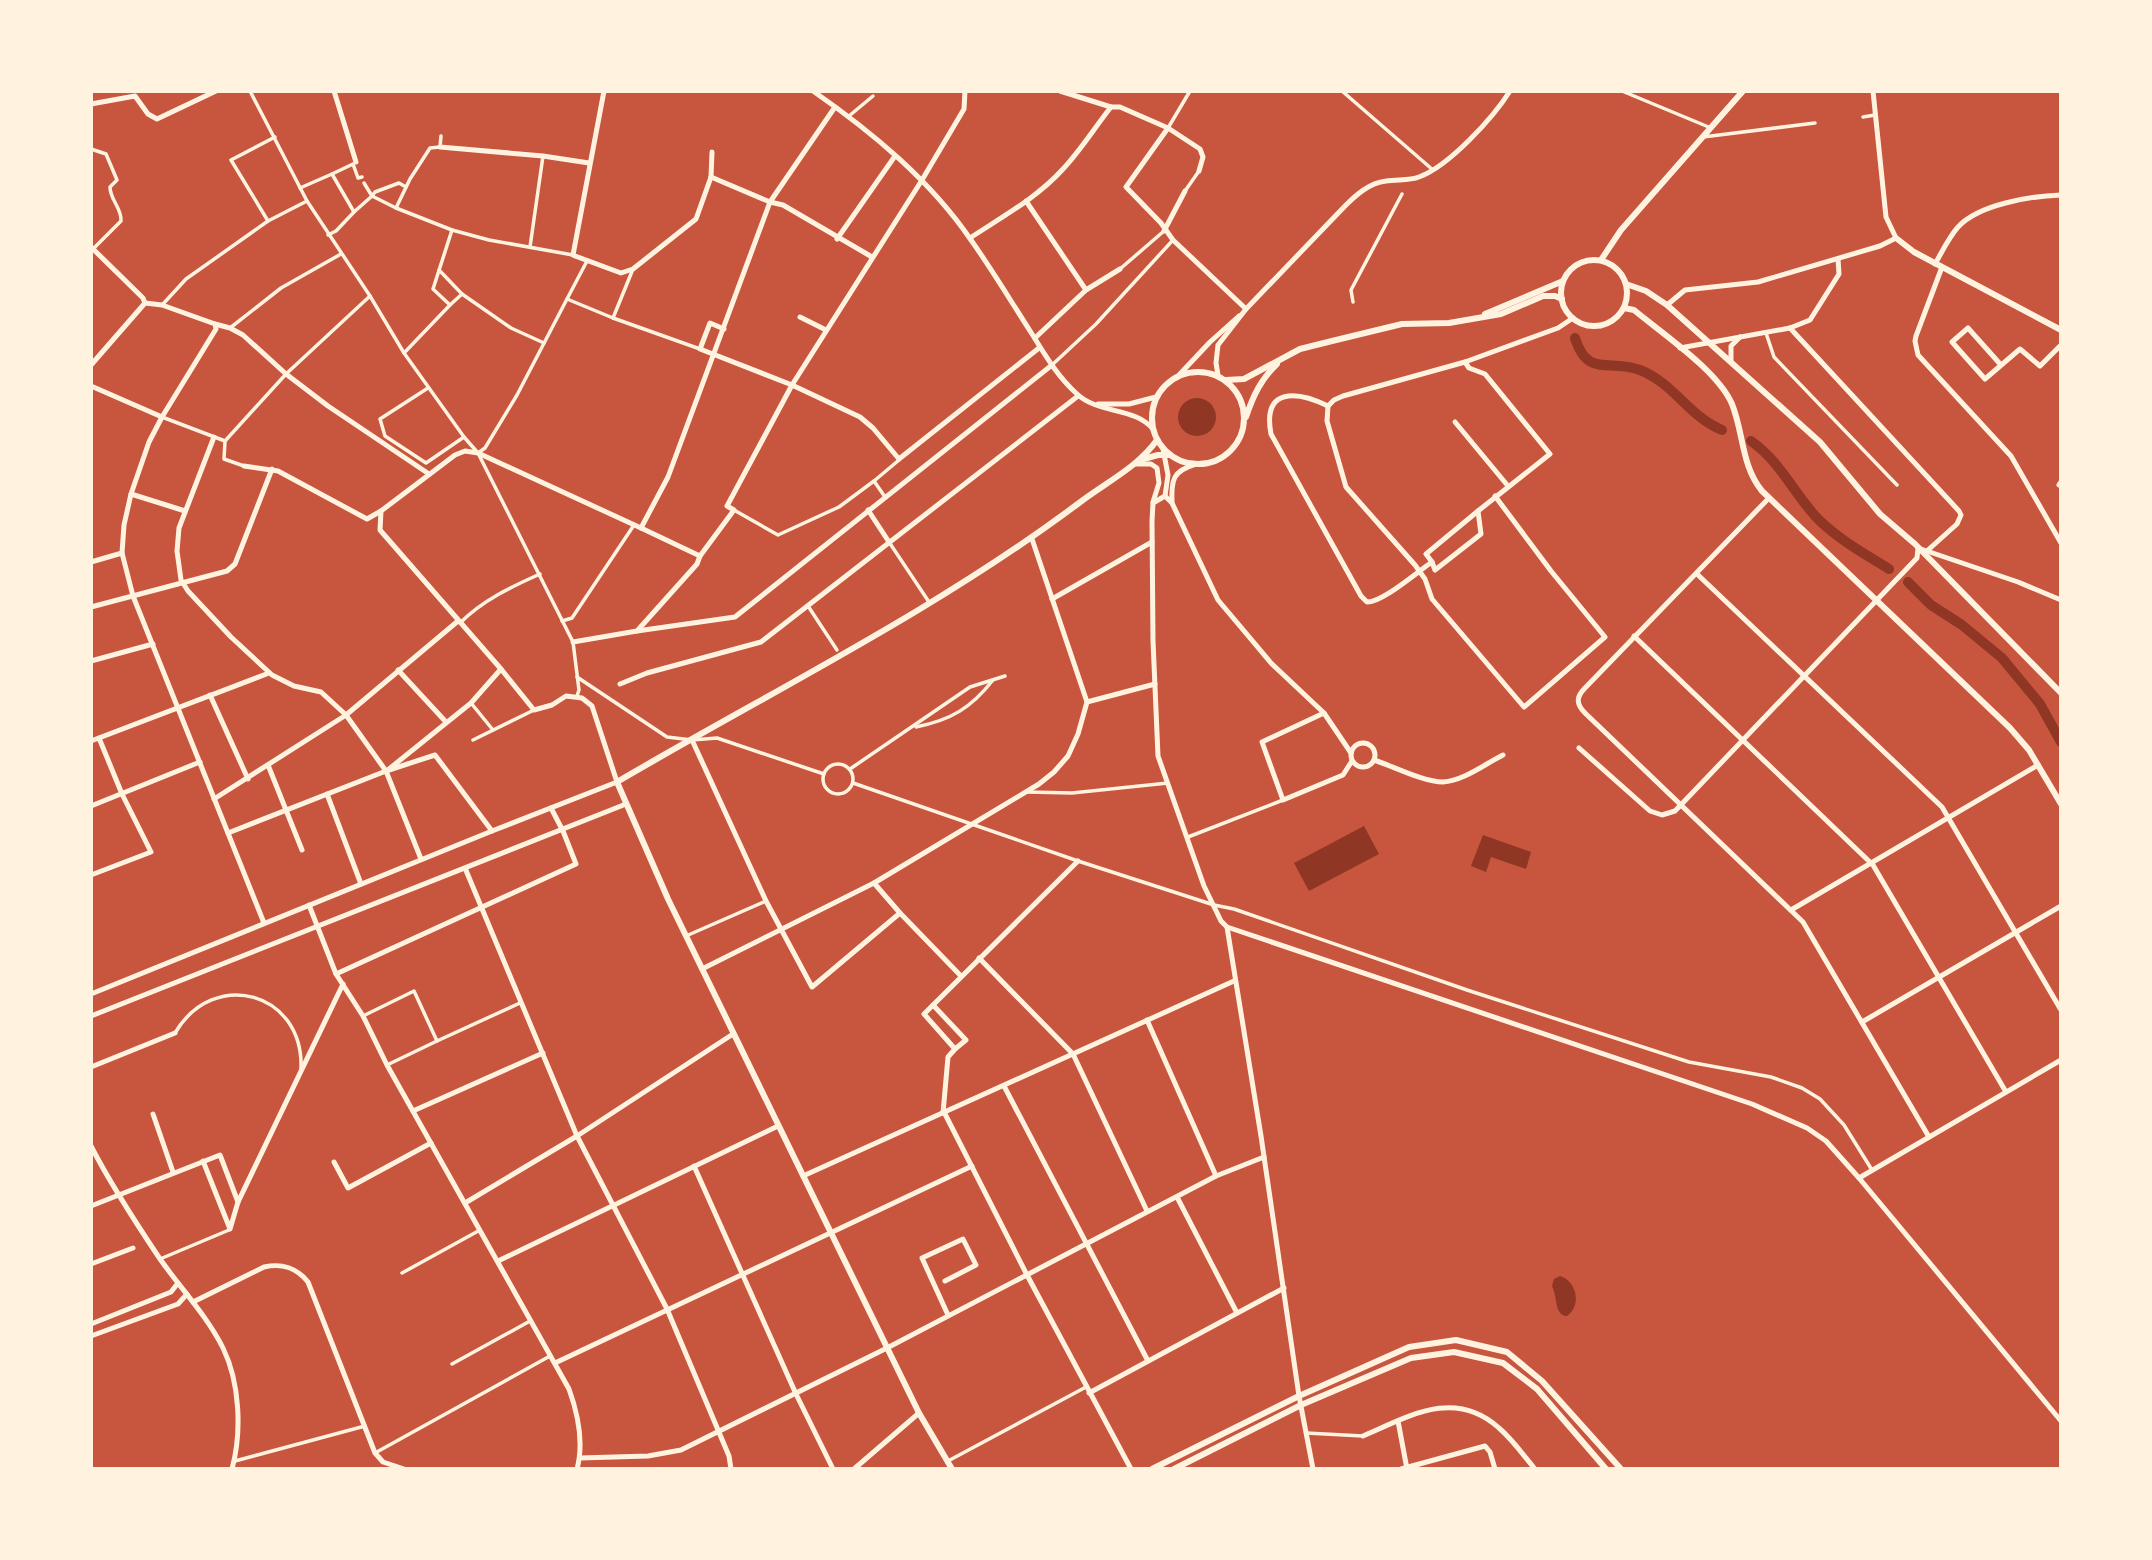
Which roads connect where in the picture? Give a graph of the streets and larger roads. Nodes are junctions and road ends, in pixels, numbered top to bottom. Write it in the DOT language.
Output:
graph roads {
  1 [pos="197,91"];
  2 [pos="216,91"];
  3 [pos="250,91"];
  4 [pos="334,91"];
  5 [pos="604,91"];
  6 [pos="813,91"];
  7 [pos="965,91"];
  8 [pos="1060,91"];
  9 [pos="1191,91"];
  10 [pos="1510,91"];
  11 [pos="1622,91"];
  12 [pos="1743,91"];
  13 [pos="1873,91"];
  14 [pos="1345,92"];
  15 [pos="135,94"];
  16 [pos="873,96"];
  17 [pos="198,99"];
  18 [pos="91,104"];
  19 [pos="835,107"];
  20 [pos="1111,107"];
  21 [pos="1875,115"];
  22 [pos="849,116"];
  23 [pos="1863,117"];
  24 [pos="1815,123"];
  25 [pos="1168,128"];
  26 [pos="1711,128"];
  27 [pos="441,136"];
  28 [pos="275,137"];
  29 [pos="1703,137"];
  30 [pos="440,147"];
  31 [pos="92,148"];
  32 [pos="712,152"];
  33 [pos="543,156"];
  34 [pos="895,156"];
  35 [pos="356,162"];
  36 [pos="589,163"];
  37 [pos="1433,170"];
  38 [pos="1199,171"];
  39 [pos="332,174"];
  40 [pos="362,177"];
  41 [pos="710,177"];
  42 [pos="922,180"];
  43 [pos="365,183"];
  44 [pos="406,187"];
  45 [pos="300,188"];
  46 [pos="1185,191"];
  47 [pos="1402,194"];
  48 [pos="2061,195"];
  49 [pos="372,196"];
  50 [pos="307,201"];
  51 [pos="1026,201"];
  52 [pos="770,202"];
  53 [pos="396,208"];
  54 [pos="354,212"];
  55 [pos="268,221"];
  56 [pos="453,230"];
  57 [pos="1164,231"];
  58 [pos="328,235"];
  59 [pos="970,238"];
  60 [pos="837,239"];
  61 [pos="1896,239"];
  62 [pos="1173,240"];
  63 [pos="530,247"];
  64 [pos="92,248"];
  65 [pos="341,254"];
  66 [pos="573,255"];
  67 [pos="872,257"];
  68 [pos="1838,259"];
  69 [pos="1601,260"];
  70 [pos="587,261"];
  71 [pos="1938,265"];
  72 [pos="633,269"];
  73 [pos="1119,269"];
  74 [pos="439,271"];
  75 [pos="1563,281"];
  76 [pos="1626,284"];
  77 [pos="1086,290"];
  78 [pos="462,294"];
  79 [pos="370,296"];
  80 [pos="567,299"];
  81 [pos="1562,299"];
  82 [pos="1353,302"];
  83 [pos="145,303"];
  84 [pos="162,305"];
  85 [pos="1667,305"];
  86 [pos="450,306"];
  87 [pos="1247,309"];
  88 [pos="1624,309"];
  89 [pos="800,317"];
  90 [pos="613,318"];
  91 [pos="1477,318"];
  92 [pos="1573,318"];
  93 [pos="215,324"];
  94 [pos="230,328"];
  95 [pos="1790,328"];
  96 [pos="724,329"];
  97 [pos="826,330"];
  98 [pos="2061,330"];
  99 [pos="1766,333"];
  100 [pos="1740,337"];
  101 [pos="1035,338"];
  102 [pos="1709,342"];
  103 [pos="545,343"];
  104 [pos="2061,345"];
  105 [pos="700,348"];
  106 [pos="1039,348"];
  107 [pos="1680,348"];
  108 [pos="404,353"];
  109 [pos="714,354"];
  110 [pos="1284,357"];
  111 [pos="1731,361"];
  112 [pos="1465,362"];
  113 [pos="91,365"];
  114 [pos="1052,365"];
  115 [pos="2001,365"];
  116 [pos="286,374"];
  117 [pos="1179,375"];
  118 [pos="1218,375"];
  119 [pos="1226,380"];
  120 [pos="792,385"];
  121 [pos="91,386"];
  122 [pos="428,388"];
  123 [pos="1078,396"];
  124 [pos="1156,397"];
  125 [pos="1091,403"];
  126 [pos="1328,406"];
  127 [pos="162,416"];
  128 [pos="1245,418"];
  129 [pos="1455,422"];
  130 [pos="1153,429"];
  131 [pos="214,437"];
  132 [pos="464,437"];
  133 [pos="1157,440"];
  134 [pos="225,441"];
  135 [pos="1166,452"];
  136 [pos="478,453"];
  137 [pos="899,459"];
  138 [pos="1138,460"];
  139 [pos="1196,464"];
  140 [pos="244,466"];
  141 [pos="1130,466"];
  142 [pos="272,469"];
  143 [pos="429,474"];
  144 [pos="874,481"];
  145 [pos="1508,485"];
  146 [pos="1897,485"];
  147 [pos="131,494"];
  148 [pos="1165,496"];
  149 [pos="1495,496"];
  150 [pos="886,499"];
  151 [pos="1769,499"];
  152 [pos="1153,503"];
  153 [pos="1172,503"];
  154 [pos="734,510"];
  155 [pos="868,510"];
  156 [pos="186,511"];
  157 [pos="381,511"];
  158 [pos="1478,511"];
  159 [pos="634,524"];
  160 [pos="641,528"];
  161 [pos="1032,539"];
  162 [pos="1152,541"];
  163 [pos="890,542"];
  164 [pos="2061,543"];
  165 [pos="1918,548"];
  166 [pos="1928,550"];
  167 [pos="122,553"];
  168 [pos="700,556"];
  169 [pos="91,562"];
  170 [pos="1432,562"];
  171 [pos="1419,571"];
  172 [pos="540,574"];
  173 [pos="1697,574"];
  174 [pos="183,584"];
  175 [pos="133,596"];
  176 [pos="1052,599"];
  177 [pos="2061,600"];
  178 [pos="1876,601"];
  179 [pos="929,603"];
  180 [pos="808,606"];
  181 [pos="91,607"];
  182 [pos="562,621"];
  183 [pos="459,622"];
  184 [pos="637,631"];
  185 [pos="1634,636"];
  186 [pos="573,642"];
  187 [pos="153,644"];
  188 [pos="837,650"];
  189 [pos="91,661"];
  190 [pos="501,669"];
  191 [pos="398,670"];
  192 [pos="269,673"];
  193 [pos="1005,676"];
  194 [pos="1804,676"];
  195 [pos="577,677"];
  196 [pos="994,680"];
  197 [pos="620,684"];
  198 [pos="1155,684"];
  199 [pos="2061,693"];
  200 [pos="210,695"];
  201 [pos="577,696"];
  202 [pos="1087,702"];
  203 [pos="471,703"];
  204 [pos="177,707"];
  205 [pos="534,710"];
  206 [pos="1324,713"];
  207 [pos="346,715"];
  208 [pos="446,722"];
  209 [pos="914,728"];
  210 [pos="493,730"];
  211 [pos="99,738"];
  212 [pos="473,740"];
  213 [pos="692,740"];
  214 [pos="91,741"];
  215 [pos="1743,741"];
  216 [pos="1579,748"];
  217 [pos="1350,753"];
  218 [pos="1503,755"];
  219 [pos="1374,760"];
  220 [pos="1352,761"];
  221 [pos="200,762"];
  222 [pos="268,765"];
  223 [pos="2038,765"];
  224 [pos="850,769"];
  225 [pos="386,771"];
  226 [pos="824,774"];
  227 [pos="248,779"];
  228 [pos="617,782"];
  229 [pos="853,783"];
  230 [pos="1168,783"];
  231 [pos="1026,792"];
  232 [pos="122,794"];
  233 [pos="327,794"];
  234 [pos="214,799"];
  235 [pos="1283,800"];
  236 [pos="626,804"];
  237 [pos="2061,804"];
  238 [pos="1682,805"];
  239 [pos="91,806"];
  240 [pos="551,808"];
  241 [pos="288,810"];
  242 [pos="1949,818"];
  243 [pos="973,824"];
  244 [pos="492,831"];
  245 [pos="563,831"];
  246 [pos="228,833"];
  247 [pos="1188,837"];
  248 [pos="303,850"];
  249 [pos="421,859"];
  250 [pos="1078,861"];
  251 [pos="1871,863"];
  252 [pos="465,868"];
  253 [pos="91,875"];
  254 [pos="874,883"];
  255 [pos="361,884"];
  256 [pos="766,901"];
  257 [pos="309,905"];
  258 [pos="1214,905"];
  259 [pos="2061,906"];
  260 [pos="480,909"];
  261 [pos="1791,910"];
  262 [pos="900,913"];
  263 [pos="264,923"];
  264 [pos="318,927"];
  265 [pos="1227,927"];
  266 [pos="782,930"];
  267 [pos="2015,932"];
  268 [pos="686,936"];
  269 [pos="979,958"];
  270 [pos="702,969"];
  271 [pos="336,974"];
  272 [pos="961,975"];
  273 [pos="1939,977"];
  274 [pos="1234,981"];
  275 [pos="343,984"];
  276 [pos="91,995"];
  277 [pos="520,1003"];
  278 [pos="933,1005"];
  279 [pos="2061,1010"];
  280 [pos="91,1016"];
  281 [pos="363,1016"];
  282 [pos="1147,1020"];
  283 [pos="1862,1022"];
  284 [pos="175,1033"];
  285 [pos="733,1034"];
  286 [pos="437,1041"];
  287 [pos="955,1049"];
  288 [pos="543,1053"];
  289 [pos="1073,1054"];
  290 [pos="2061,1060"];
  291 [pos="387,1065"];
  292 [pos="91,1067"];
  293 [pos="301,1071"];
  294 [pos="1004,1086"];
  295 [pos="2006,1092"];
  296 [pos="413,1111"];
  297 [pos="943,1113"];
  298 [pos="153,1114"];
  299 [pos="778,1126"];
  300 [pos="577,1136"];
  301 [pos="1930,1138"];
  302 [pos="431,1143"];
  303 [pos="91,1146"];
  304 [pos="1264,1157"];
  305 [pos="203,1161"];
  306 [pos="334,1162"];
  307 [pos="694,1166"];
  308 [pos="972,1166"];
  309 [pos="1872,1171"];
  310 [pos="173,1172"];
  311 [pos="803,1176"];
  312 [pos="1216,1177"];
  313 [pos="1859,1178"];
  314 [pos="117,1194"];
  315 [pos="1177,1197"];
  316 [pos="238,1202"];
  317 [pos="465,1203"];
  318 [pos="614,1205"];
  319 [pos="91,1206"];
  320 [pos="1147,1211"];
  321 [pos="230,1229"];
  322 [pos="480,1230"];
  323 [pos="831,1233"];
  324 [pos="1087,1243"];
  325 [pos="133,1248"];
  326 [pos="160,1259"];
  327 [pos="498,1261"];
  328 [pos="91,1264"];
  329 [pos="402,1273"];
  330 [pos="743,1273"];
  331 [pos="1027,1275"];
  332 [pos="945,1281"];
  333 [pos="178,1283"];
  334 [pos="1284,1288"];
  335 [pos="187,1294"];
  336 [pos="193,1302"];
  337 [pos="667,1310"];
  338 [pos="1237,1313"];
  339 [pos="948,1315"];
  340 [pos="530,1321"];
  341 [pos="91,1324"];
  342 [pos="91,1336"];
  343 [pos="887,1348"];
  344 [pos="550,1356"];
  345 [pos="1148,1362"];
  346 [pos="555,1363"];
  347 [pos="452,1364"];
  348 [pos="1087,1390"];
  349 [pos="796,1395"];
  350 [pos="1300,1396"];
  351 [pos="1301,1405"];
  352 [pos="919,1413"];
  353 [pos="1398,1421"];
  354 [pos="2061,1421"];
  355 [pos="365,1426"];
  356 [pos="719,1433"];
  357 [pos="1306,1433"];
  358 [pos="1363,1436"];
  359 [pos="375,1453"];
  360 [pos="580,1458"];
  361 [pos="234,1461"];
  362 [pos="947,1462"];
  363 [pos="1405,1468"];
  364 [pos="232,1469"];
  365 [pos="404,1469"];
  366 [pos="577,1469"];
  367 [pos="732,1469"];
  368 [pos="833,1469"];
  369 [pos="854,1469"];
  370 [pos="952,1469"];
  371 [pos="1131,1469"];
  372 [pos="1152,1469"];
  373 [pos="1174,1469"];
  374 [pos="1313,1469"];
  375 [pos="1496,1469"];
  376 [pos="1535,1469"];
  377 [pos="1606,1469"];
  378 [pos="1621,1469"];
  1 -- 17 [label="street"];
  2 -- 17 [label="street"];
  3 -- 28 [label="street"];
  4 -- 35 [label="street"];
  5 -- 36 [label="street"];
  6 -- 19 [label="street"];
  7 -- 42 [label="street"];
  8 -- 20 [label="street"];
  9 -- 25 [label="street"];
  10 -- 37 [label="street"];
  11 -- 26 [label="street"];
  12 -- 26 [label="street"];
  13 -- 21 [label="street"];
  14 -- 37 [label="street"];
  15 -- 17 [label="street"];
  15 -- 18 [label="street"];
  16 -- 22 [label="street"];
  19 -- 22 [label="street"];
  19 -- 52 [label="street"];
  20 -- 25 [label="street"];
  20 -- 51 [label="street"];
  21 -- 23 [label="street"];
  21 -- 61 [label="street"];
  22 -- 34 [label="street"];
  24 -- 29 [label="street"];
  25 -- 38 [label="street"];
  25 -- 57 [label="street"];
  26 -- 29 [label="street"];
  27 -- 30 [label="street"];
  28 -- 45 [label="street"];
  28 -- 55 [label="street"];
  29 -- 69 [label="street"];
  30 -- 33 [label="street"];
  30 -- 44 [label="street"];
  31 -- 64 [label="street"];
  32 -- 41 [label="street"];
  33 -- 36 [label="street"];
  33 -- 63 [label="street"];
  34 -- 42 [label="street"];
  34 -- 60 [label="street"];
  36 -- 66 [label="street"];
  37 -- 87 [label="street"];
  38 -- 46 [label="street"];
  39 -- 40 [label="street"];
  39 -- 45 [label="street"];
  39 -- 54 [label="street"];
  41 -- 52 [label="street"];
  41 -- 72 [label="street"];
  42 -- 59 [label="street"];
  42 -- 67 [label="street"];
  43 -- 49 [label="street"];
  44 -- 49 [label="street"];
  44 -- 53 [label="street"];
  45 -- 50 [label="street"];
  46 -- 57 [label="street"];
  47 -- 82 [label="street"];
  48 -- 71 [label="street"];
  49 -- 53 [label="street"];
  49 -- 54 [label="street"];
  50 -- 55 [label="street"];
  50 -- 58 [label="street"];
  51 -- 59 [label="street"];
  51 -- 77 [label="street"];
  52 -- 60 [label="street"];
  52 -- 96 [label="street"];
  53 -- 56 [label="street"];
  54 -- 58 [label="street"];
  55 -- 84 [label="street"];
  56 -- 63 [label="street"];
  56 -- 74 [label="street"];
  57 -- 62 [label="street"];
  57 -- 73 [label="street"];
  58 -- 65 [label="street"];
  59 -- 101 [label="street"];
  60 -- 67 [label="street"];
  61 -- 68 [label="street"];
  61 -- 71 [label="street"];
  62 -- 87 [label="street"];
  62 -- 114 [label="street"];
  63 -- 66 [label="street"];
  64 -- 83 [label="street"];
  65 -- 79 [label="street"];
  65 -- 94 [label="street"];
  66 -- 70 [label="street"];
  67 -- 97 [label="street"];
  68 -- 85 [label="street"];
  68 -- 95 [label="street"];
  69 -- 75 [label="street"];
  69 -- 76 [label="street"];
  70 -- 72 [label="street"];
  70 -- 80 [label="street"];
  71 -- 98 [label="street"];
  71 -- 164 [label="street"];
  72 -- 90 [label="street"];
  73 -- 77 [label="street"];
  74 -- 78 [label="street"];
  74 -- 86 [label="street"];
  75 -- 81 [label="street"];
  75 -- 91 [label="street"];
  76 -- 85 [label="street"];
  76 -- 88 [label="street"];
  77 -- 101 [label="street"];
  78 -- 86 [label="street"];
  78 -- 103 [label="street"];
  79 -- 108 [label="street"];
  79 -- 116 [label="street"];
  80 -- 90 [label="street"];
  80 -- 103 [label="street"];
  81 -- 91 [label="street"];
  81 -- 92 [label="street"];
  83 -- 84 [label="street"];
  83 -- 113 [label="street"];
  84 -- 93 [label="street"];
  85 -- 102 [label="street"];
  86 -- 108 [label="street"];
  87 -- 117 [label="street"];
  87 -- 118 [label="street"];
  88 -- 92 [label="street"];
  88 -- 107 [label="street"];
  89 -- 97 [label="street"];
  90 -- 105 [label="street"];
  91 -- 110 [label="street"];
  92 -- 112 [label="street"];
  93 -- 94 [label="street"];
  93 -- 127 [label="street"];
  94 -- 116 [label="street"];
  95 -- 99 [label="street"];
  95 -- 166 [label="street"];
  96 -- 105 [label="street"];
  96 -- 109 [label="street"];
  97 -- 120 [label="street"];
  99 -- 100 [label="street"];
  99 -- 146 [label="street"];
  100 -- 102 [label="street"];
  100 -- 111 [label="street"];
  101 -- 106 [label="street"];
  102 -- 107 [label="street"];
  102 -- 111 [label="street"];
  103 -- 136 [label="street"];
  104 -- 115 [label="street"];
  105 -- 109 [label="street"];
  106 -- 114 [label="street"];
  106 -- 137 [label="street"];
  107 -- 151 [label="street"];
  108 -- 122 [label="street"];
  109 -- 120 [label="street"];
  109 -- 160 [label="street"];
  110 -- 119 [label="street"];
  110 -- 128 [label="street"];
  111 -- 165 [label="street"];
  112 -- 126 [label="street"];
  112 -- 145 [label="street"];
  114 -- 123 [label="street"];
  114 -- 150 [label="street"];
  115 -- 115 [label="street"];
  116 -- 134 [label="street"];
  116 -- 143 [label="street"];
  117 -- 118 [label="street"];
  117 -- 124 [label="street"];
  118 -- 119 [label="street"];
  119 -- 128 [label="street"];
  120 -- 137 [label="street"];
  120 -- 154 [label="street"];
  121 -- 127 [label="street"];
  122 -- 132 [label="street"];
  122 -- 132 [label="street"];
  123 -- 125 [label="street"];
  123 -- 163 [label="street"];
  124 -- 125 [label="street"];
  124 -- 130 [label="street"];
  125 -- 130 [label="street"];
  126 -- 171 [label="street"];
  126 -- 171 [label="street"];
  127 -- 131 [label="street"];
  127 -- 147 [label="street"];
  128 -- 139 [label="street"];
  129 -- 145 [label="street"];
  130 -- 133 [label="street"];
  131 -- 134 [label="street"];
  131 -- 156 [label="street"];
  132 -- 136 [label="street"];
  133 -- 135 [label="street"];
  133 -- 138 [label="street"];
  134 -- 140 [label="street"];
  135 -- 138 [label="street"];
  135 -- 139 [label="street"];
  135 -- 148 [label="street"];
  136 -- 143 [label="street"];
  136 -- 159 [label="street"];
  136 -- 172 [label="street"];
  137 -- 144 [label="street"];
  138 -- 141 [label="street"];
  139 -- 153 [label="street"];
  140 -- 142 [label="street"];
  141 -- 152 [label="street"];
  141 -- 161 [label="street"];
  142 -- 157 [label="street"];
  142 -- 174 [label="street"];
  143 -- 157 [label="street"];
  144 -- 150 [label="street"];
  144 -- 154 [label="street"];
  145 -- 149 [label="street"];
  147 -- 156 [label="street"];
  147 -- 167 [label="street"];
  148 -- 152 [label="street"];
  148 -- 153 [label="street"];
  149 -- 158 [label="street"];
  149 -- 171 [label="street"];
  150 -- 155 [label="street"];
  151 -- 173 [label="street"];
  151 -- 178 [label="street"];
  152 -- 162 [label="street"];
  153 -- 206 [label="street"];
  154 -- 168 [label="street"];
  155 -- 163 [label="street"];
  155 -- 184 [label="street"];
  156 -- 174 [label="street"];
  157 -- 183 [label="street"];
  158 -- 170 [label="street"];
  158 -- 170 [label="street"];
  159 -- 160 [label="street"];
  159 -- 182 [label="street"];
  160 -- 168 [label="street"];
  161 -- 176 [label="street"];
  161 -- 179 [label="street"];
  162 -- 176 [label="street"];
  162 -- 198 [label="street"];
  163 -- 179 [label="street"];
  163 -- 180 [label="street"];
  165 -- 166 [label="street"];
  165 -- 178 [label="street"];
  165 -- 199 [label="street"];
  166 -- 177 [label="street"];
  167 -- 169 [label="street"];
  167 -- 175 [label="street"];
  168 -- 184 [label="street"];
  170 -- 171 [label="street"];
  172 -- 182 [label="street"];
  172 -- 183 [label="street"];
  173 -- 185 [label="street"];
  173 -- 194 [label="street"];
  174 -- 175 [label="street"];
  174 -- 192 [label="street"];
  175 -- 181 [label="street"];
  175 -- 187 [label="street"];
  176 -- 202 [label="street"];
  178 -- 194 [label="street"];
  178 -- 223 [label="street"];
  179 -- 213 [label="street"];
  180 -- 188 [label="street"];
  180 -- 197 [label="street"];
  182 -- 186 [label="street"];
  183 -- 190 [label="street"];
  183 -- 191 [label="street"];
  184 -- 186 [label="street"];
  185 -- 215 [label="street"];
  185 -- 238 [label="street"];
  186 -- 195 [label="street"];
  187 -- 189 [label="street"];
  187 -- 204 [label="street"];
  190 -- 203 [label="street"];
  190 -- 205 [label="street"];
  191 -- 207 [label="street"];
  191 -- 208 [label="street"];
  192 -- 200 [label="street"];
  192 -- 207 [label="street"];
  193 -- 196 [label="street"];
  194 -- 215 [label="street"];
  194 -- 242 [label="street"];
  195 -- 201 [label="street"];
  195 -- 213 [label="street"];
  196 -- 209 [label="street"];
  196 -- 209 [label="street"];
  198 -- 202 [label="street"];
  198 -- 230 [label="street"];
  200 -- 204 [label="street"];
  200 -- 227 [label="street"];
  201 -- 205 [label="street"];
  201 -- 228 [label="street"];
  202 -- 231 [label="street"];
  203 -- 208 [label="street"];
  203 -- 210 [label="street"];
  204 -- 211 [label="street"];
  204 -- 221 [label="street"];
  205 -- 210 [label="street"];
  206 -- 217 [label="street"];
  206 -- 235 [label="street"];
  207 -- 222 [label="street"];
  207 -- 225 [label="street"];
  208 -- 225 [label="street"];
  209 -- 224 [label="street"];
  210 -- 212 [label="street"];
  211 -- 214 [label="street"];
  211 -- 232 [label="street"];
  213 -- 226 [label="street"];
  213 -- 228 [label="street"];
  213 -- 256 [label="street"];
  215 -- 238 [label="street"];
  215 -- 251 [label="street"];
  216 -- 238 [label="street"];
  217 -- 219 [label="street"];
  217 -- 220 [label="street"];
  218 -- 219 [label="street"];
  219 -- 220 [label="street"];
  220 -- 235 [label="street"];
  221 -- 232 [label="street"];
  221 -- 234 [label="street"];
  222 -- 227 [label="street"];
  222 -- 241 [label="street"];
  223 -- 237 [label="street"];
  223 -- 242 [label="street"];
  224 -- 226 [label="street"];
  224 -- 229 [label="street"];
  225 -- 233 [label="street"];
  225 -- 244 [label="street"];
  225 -- 249 [label="street"];
  226 -- 229 [label="street"];
  227 -- 234 [label="street"];
  228 -- 236 [label="street"];
  228 -- 240 [label="street"];
  229 -- 243 [label="street"];
  230 -- 231 [label="street"];
  230 -- 247 [label="street"];
  231 -- 243 [label="street"];
  232 -- 239 [label="street"];
  232 -- 253 [label="street"];
  233 -- 241 [label="street"];
  233 -- 255 [label="street"];
  234 -- 246 [label="street"];
  235 -- 247 [label="street"];
  236 -- 245 [label="street"];
  236 -- 268 [label="street"];
  238 -- 261 [label="street"];
  240 -- 244 [label="street"];
  240 -- 245 [label="street"];
  241 -- 246 [label="street"];
  241 -- 248 [label="street"];
  242 -- 251 [label="street"];
  242 -- 267 [label="street"];
  243 -- 250 [label="street"];
  243 -- 254 [label="street"];
  244 -- 249 [label="street"];
  245 -- 252 [label="street"];
  245 -- 260 [label="street"];
  246 -- 263 [label="street"];
  247 -- 258 [label="street"];
  249 -- 255 [label="street"];
  250 -- 258 [label="street"];
  250 -- 269 [label="street"];
  251 -- 261 [label="street"];
  251 -- 273 [label="street"];
  252 -- 260 [label="street"];
  252 -- 264 [label="street"];
  254 -- 262 [label="street"];
  254 -- 266 [label="street"];
  255 -- 257 [label="street"];
  256 -- 266 [label="street"];
  256 -- 268 [label="street"];
  257 -- 263 [label="street"];
  257 -- 264 [label="street"];
  258 -- 265 [label="street"];
  258 -- 309 [label="street"];
  259 -- 267 [label="street"];
  260 -- 271 [label="street"];
  260 -- 277 [label="street"];
  261 -- 283 [label="street"];
  262 -- 266 [label="street"];
  262 -- 272 [label="street"];
  263 -- 276 [label="street"];
  264 -- 271 [label="street"];
  264 -- 280 [label="street"];
  265 -- 274 [label="street"];
  265 -- 313 [label="street"];
  266 -- 270 [label="street"];
  267 -- 273 [label="street"];
  267 -- 279 [label="street"];
  268 -- 270 [label="street"];
  269 -- 272 [label="street"];
  269 -- 289 [label="street"];
  270 -- 285 [label="street"];
  271 -- 275 [label="street"];
  272 -- 278 [label="street"];
  273 -- 283 [label="street"];
  273 -- 295 [label="street"];
  274 -- 282 [label="street"];
  274 -- 304 [label="street"];
  275 -- 281 [label="street"];
  275 -- 293 [label="street"];
  277 -- 286 [label="street"];
  277 -- 288 [label="street"];
  278 -- 287 [label="street"];
  278 -- 287 [label="street"];
  281 -- 286 [label="street"];
  281 -- 291 [label="street"];
  282 -- 289 [label="street"];
  282 -- 312 [label="street"];
  283 -- 301 [label="street"];
  284 -- 292 [label="street"];
  284 -- 293 [label="street"];
  285 -- 299 [label="street"];
  285 -- 300 [label="street"];
  286 -- 291 [label="street"];
  287 -- 297 [label="street"];
  288 -- 296 [label="street"];
  288 -- 300 [label="street"];
  289 -- 294 [label="street"];
  289 -- 320 [label="street"];
  290 -- 295 [label="street"];
  291 -- 296 [label="street"];
  293 -- 316 [label="street"];
  294 -- 297 [label="street"];
  294 -- 324 [label="street"];
  295 -- 301 [label="street"];
  296 -- 302 [label="street"];
  297 -- 308 [label="street"];
  297 -- 311 [label="street"];
  298 -- 310 [label="street"];
  299 -- 307 [label="street"];
  299 -- 311 [label="street"];
  300 -- 317 [label="street"];
  300 -- 318 [label="street"];
  301 -- 309 [label="street"];
  302 -- 306 [label="street"];
  302 -- 317 [label="street"];
  303 -- 314 [label="street"];
  304 -- 312 [label="street"];
  304 -- 334 [label="street"];
  305 -- 310 [label="street"];
  305 -- 316 [label="street"];
  305 -- 321 [label="street"];
  307 -- 318 [label="street"];
  307 -- 330 [label="street"];
  308 -- 323 [label="street"];
  308 -- 331 [label="street"];
  309 -- 313 [label="street"];
  310 -- 314 [label="street"];
  311 -- 323 [label="street"];
  312 -- 315 [label="street"];
  313 -- 354 [label="street"];
  314 -- 319 [label="street"];
  314 -- 326 [label="street"];
  315 -- 320 [label="street"];
  315 -- 338 [label="street"];
  316 -- 321 [label="street"];
  317 -- 322 [label="street"];
  318 -- 327 [label="street"];
  318 -- 337 [label="street"];
  320 -- 324 [label="street"];
  321 -- 326 [label="street"];
  322 -- 327 [label="street"];
  322 -- 329 [label="street"];
  323 -- 330 [label="street"];
  323 -- 343 [label="street"];
  324 -- 331 [label="street"];
  324 -- 345 [label="street"];
  325 -- 328 [label="street"];
  326 -- 333 [label="street"];
  327 -- 340 [label="street"];
  330 -- 337 [label="street"];
  330 -- 349 [label="street"];
  331 -- 339 [label="street"];
  331 -- 348 [label="street"];
  332 -- 339 [label="street"];
  333 -- 335 [label="street"];
  333 -- 341 [label="street"];
  334 -- 338 [label="street"];
  334 -- 350 [label="street"];
  335 -- 336 [label="street"];
  335 -- 342 [label="street"];
  336 -- 355 [label="street"];
  336 -- 361 [label="street"];
  337 -- 346 [label="street"];
  337 -- 356 [label="street"];
  338 -- 345 [label="street"];
  339 -- 343 [label="street"];
  340 -- 344 [label="street"];
  340 -- 347 [label="street"];
  343 -- 349 [label="street"];
  343 -- 352 [label="street"];
  344 -- 346 [label="street"];
  344 -- 359 [label="street"];
  345 -- 348 [label="street"];
  346 -- 360 [label="street"];
  348 -- 362 [label="street"];
  348 -- 371 [label="street"];
  349 -- 356 [label="street"];
  349 -- 368 [label="street"];
  350 -- 351 [label="street"];
  350 -- 372 [label="street"];
  350 -- 378 [label="street"];
  351 -- 357 [label="street"];
  351 -- 373 [label="street"];
  351 -- 377 [label="street"];
  352 -- 362 [label="street"];
  352 -- 369 [label="street"];
  353 -- 358 [label="street"];
  353 -- 363 [label="street"];
  353 -- 376 [label="street"];
  355 -- 359 [label="street"];
  355 -- 361 [label="street"];
  356 -- 360 [label="street"];
  356 -- 367 [label="street"];
  357 -- 358 [label="street"];
  357 -- 374 [label="street"];
  359 -- 365 [label="street"];
  360 -- 366 [label="street"];
  361 -- 364 [label="street"];
  362 -- 370 [label="street"];
  363 -- 375 [label="street"];
}
